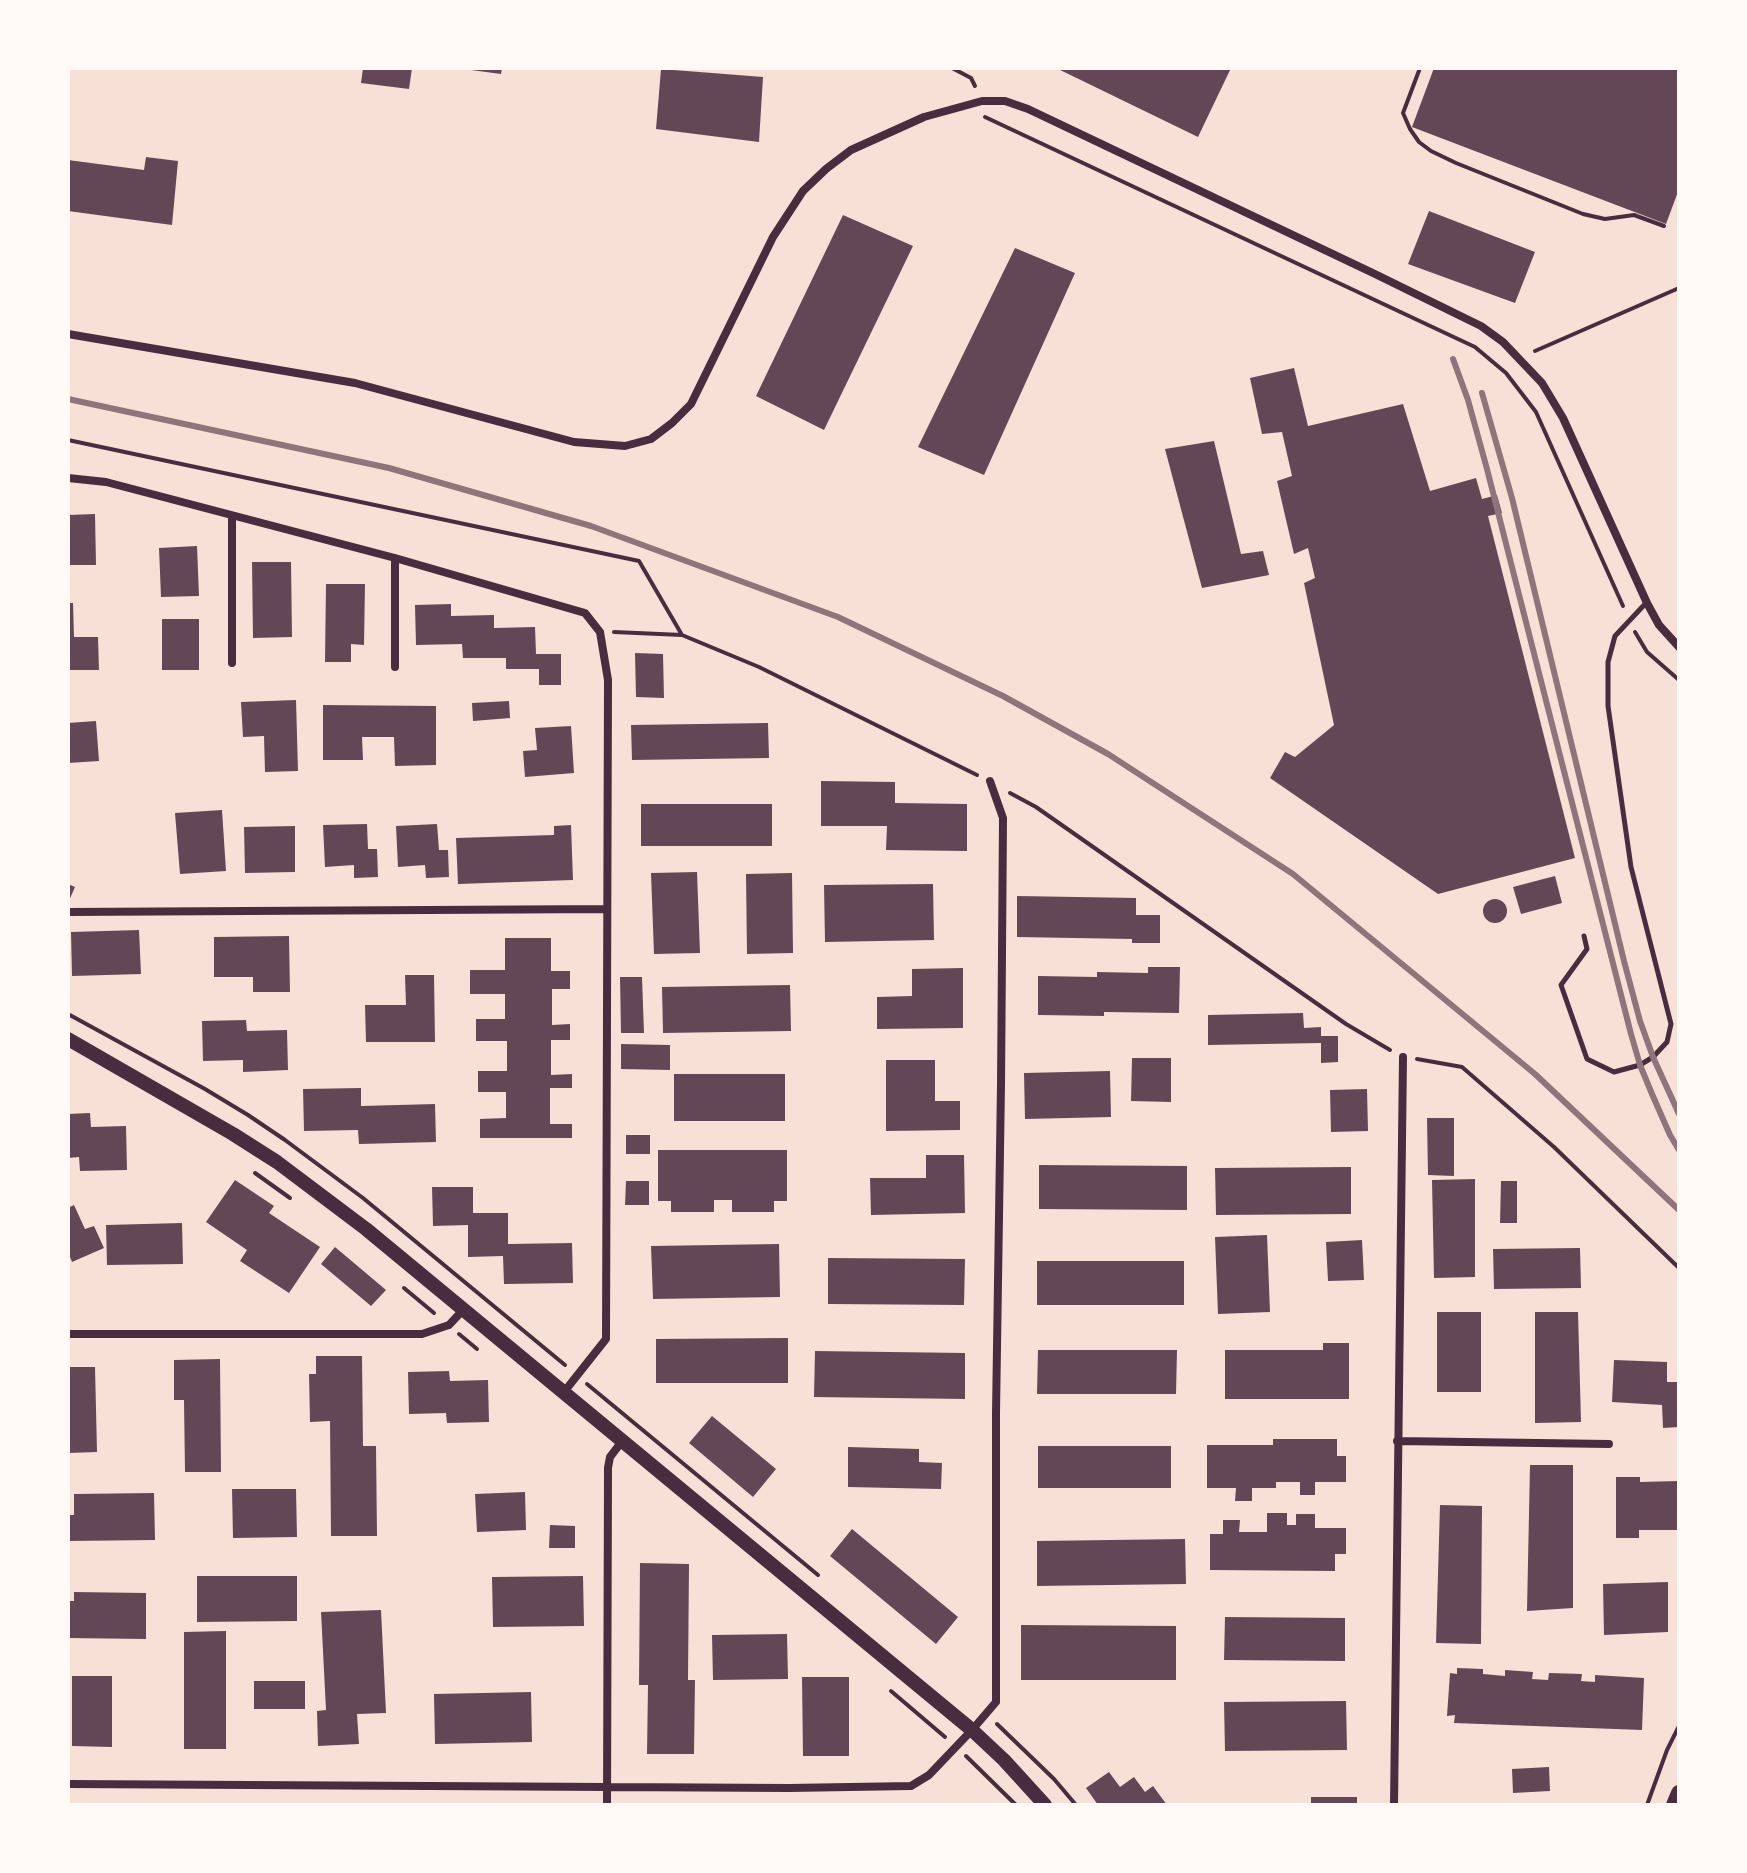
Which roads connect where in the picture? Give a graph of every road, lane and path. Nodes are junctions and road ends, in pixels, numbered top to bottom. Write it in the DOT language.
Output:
graph roads {
  1 [pos="952,68"];
  2 [pos="1420,68"];
  3 [pos="982,101"];
  4 [pos="1664,226"];
  5 [pos="1679,288"];
  6 [pos="68,334"];
  7 [pos="1522,360"];
  8 [pos="1506,373"];
  9 [pos="68,440"];
  10 [pos="68,478"];
  11 [pos="232,516"];
  12 [pos="395,558"];
  13 [pos="1647,603"];
  14 [pos="1630,622"];
  15 [pos="600,632"];
  16 [pos="682,635"];
  17 [pos="1679,647"];
  18 [pos="232,663"];
  19 [pos="395,667"];
  20 [pos="1679,680"];
  21 [pos="990,781"];
  22 [pos="607,909"];
  23 [pos="68,912"];
  24 [pos="1584,936"];
  25 [pos="68,1039"];
  26 [pos="1403,1057"];
  27 [pos="246,1166"];
  28 [pos="292,1200"];
  29 [pos="1679,1268"];
  30 [pos="396,1282"];
  31 [pos="464,1309"];
  32 [pos="449,1325"];
  33 [pos="68,1334"];
  34 [pos="486,1355"];
  35 [pos="564,1392"];
  36 [pos="623,1440"];
  37 [pos="1397,1441"];
  38 [pos="1609,1444"];
  39 [pos="885,1686"];
  40 [pos="1679,1726"];
  41 [pos="972,1730"];
  42 [pos="956,1747"];
  43 [pos="68,1784"];
  44 [pos="607,1786"];
  45 [pos="1679,1793"];
  46 [pos="607,1805"];
  47 [pos="1016,1805"];
  48 [pos="1045,1805"];
  49 [pos="1394,1805"];
  50 [pos="1647,1805"];
  51 [pos="1674,1805"];
  1 -- 3 [label="path"];
  2 -- 4 [label="path"];
  3 -- 6 [label="street"];
  3 -- 7 [label="street"];
  3 -- 8 [label="path"];
  5 -- 7 [label="path"];
  7 -- 8 [label="path"];
  7 -- 13 [label="street"];
  8 -- 14 [label="path"];
  9 -- 16 [label="path"];
  10 -- 11 [label="street"];
  11 -- 12 [label="street"];
  11 -- 18 [label="street"];
  12 -- 15 [label="street"];
  12 -- 19 [label="street"];
  13 -- 14 [label="lane"];
  13 -- 17 [label="street"];
  14 -- 20 [label="path"];
  14 -- 24 [label="lane"];
  15 -- 16 [label="path"];
  15 -- 22 [label="street"];
  16 -- 21 [label="path"];
  21 -- 26 [label="path"];
  21 -- 41 [label="street"];
  22 -- 23 [label="street"];
  22 -- 35 [label="street"];
  25 -- 31 [label="street"];
  26 -- 29 [label="path"];
  26 -- 37 [label="street"];
  27 -- 28 [label="path"];
  30 -- 32 [label="path"];
  31 -- 32 [label="street"];
  31 -- 35 [label="street"];
  32 -- 33 [label="street"];
  32 -- 34 [label="path"];
  35 -- 36 [label="street"];
  36 -- 41 [label="street"];
  36 -- 44 [label="street"];
  37 -- 38 [label="street"];
  37 -- 49 [label="street"];
  39 -- 42 [label="path"];
  40 -- 50 [label="path"];
  41 -- 42 [label="street"];
  41 -- 48 [label="street"];
  42 -- 44 [label="street"];
  42 -- 47 [label="path"];
  43 -- 44 [label="street"];
  44 -- 46 [label="street"];
  45 -- 51 [label="main road"];
}
